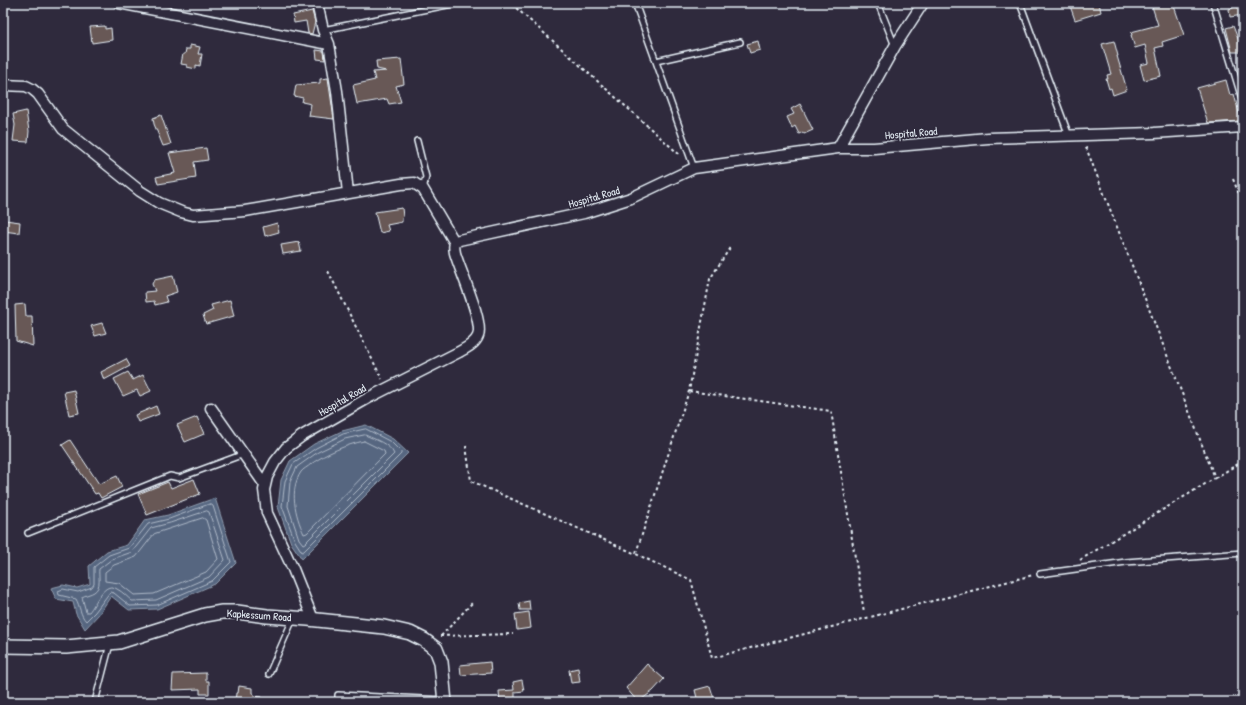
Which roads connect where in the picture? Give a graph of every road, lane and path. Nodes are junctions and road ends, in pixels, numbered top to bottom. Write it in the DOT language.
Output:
graph roads {
  1 [pos="119,3"];
  2 [pos="317,3"];
  3 [pos="457,3"];
  4 [pos="509,3"];
  5 [pos="517,3"];
  6 [pos="635,3"];
  7 [pos="878,3"];
  8 [pos="923,3"];
  9 [pos="1020,3"];
  10 [pos="1213,3"];
  11 [pos="515,7"];
  12 [pos="323,30"];
  13 [pos="740,42"];
  14 [pos="329,44"];
  15 [pos="894,46"];
  16 [pos="656,61"];
  17 [pos="3,85"];
  18 [pos="1243,102"];
  19 [pos="1243,127"];
  20 [pos="1081,135"];
  21 [pos="1069,136"];
  22 [pos="417,141"];
  23 [pos="838,148"];
  24 [pos="694,168"];
  25 [pos="1233,179"];
  26 [pos="423,189"];
  27 [pos="348,193"];
  28 [pos="1243,204"];
  29 [pos="455,242"];
  30 [pos="731,246"];
  31 [pos="328,271"];
  32 [pos="387,389"];
  33 [pos="689,391"];
  34 [pos="211,408"];
  35 [pos="466,446"];
  36 [pos="244,454"];
  37 [pos="1243,461"];
  38 [pos="1215,478"];
  39 [pos="266,485"];
  40 [pos="28,534"];
  41 [pos="1243,553"];
  42 [pos="636,554"];
  43 [pos="1064,570"];
  44 [pos="1040,574"];
  45 [pos="472,603"];
  46 [pos="864,612"];
  47 [pos="293,618"];
  48 [pos="313,619"];
  49 [pos="513,634"];
  50 [pos="436,641"];
  51 [pos="111,643"];
  52 [pos="3,646"];
  53 [pos="269,674"];
  54 [pos="445,701"];
  55 [pos="95,702"];
  56 [pos="338,702"];
  1 -- 14 [label="street"];
  2 -- 12 [label="street"];
  3 -- 12 [label="lane"];
  4 -- 11 [label="path"];
  5 -- 11 [label="path"];
  6 -- 16 [label="lane"];
  7 -- 15 [label="lane"];
  8 -- 15 [label="street"];
  9 -- 21 [label="lane"];
  10 -- 18 [label="lane"];
  11 -- 24 [label="path"];
  12 -- 14 [label="street"];
  13 -- 16 [label="lane"];
  14 -- 27 [label="street"];
  15 -- 23 [label="street"];
  16 -- 24 [label="lane"];
  17 -- 27 [label="street"];
  19 -- 20 [label="street, Hospital Road"];
  20 -- 21 [label="street, Hospital Road"];
  20 -- 38 [label="path"];
  21 -- 23 [label="street, Hospital Road"];
  22 -- 26 [label="lane"];
  23 -- 24 [label="street, Hospital Road"];
  24 -- 29 [label="street, Hospital Road"];
  25 -- 28 [label="path"];
  26 -- 27 [label="street"];
  26 -- 29 [label="street"];
  29 -- 32 [label="street, Hospital Road"];
  30 -- 33 [label="path"];
  31 -- 32 [label="path"];
  32 -- 39 [label="street, Hospital Road"];
  33 -- 42 [label="path"];
  33 -- 46 [label="path"];
  34 -- 36 [label="street"];
  35 -- 42 [label="path"];
  36 -- 39 [label="street"];
  36 -- 40 [label="lane"];
  37 -- 38 [label="path"];
  38 -- 43 [label="path"];
  39 -- 48 [label="street, Hospital Road"];
  41 -- 43 [label="lane"];
  42 -- 44 [label="path"];
  43 -- 44 [label="lane"];
  45 -- 50 [label="path"];
  47 -- 48 [label="street, Kapkessum Road"];
  47 -- 51 [label="street, Kapkessum Road"];
  47 -- 53 [label="lane"];
  48 -- 50 [label="street, Kapkessum Road"];
  49 -- 50 [label="path"];
  50 -- 54 [label="street"];
  51 -- 52 [label="street, Kapkessum Road"];
  51 -- 55 [label="lane"];
  54 -- 56 [label="lane"];
}
